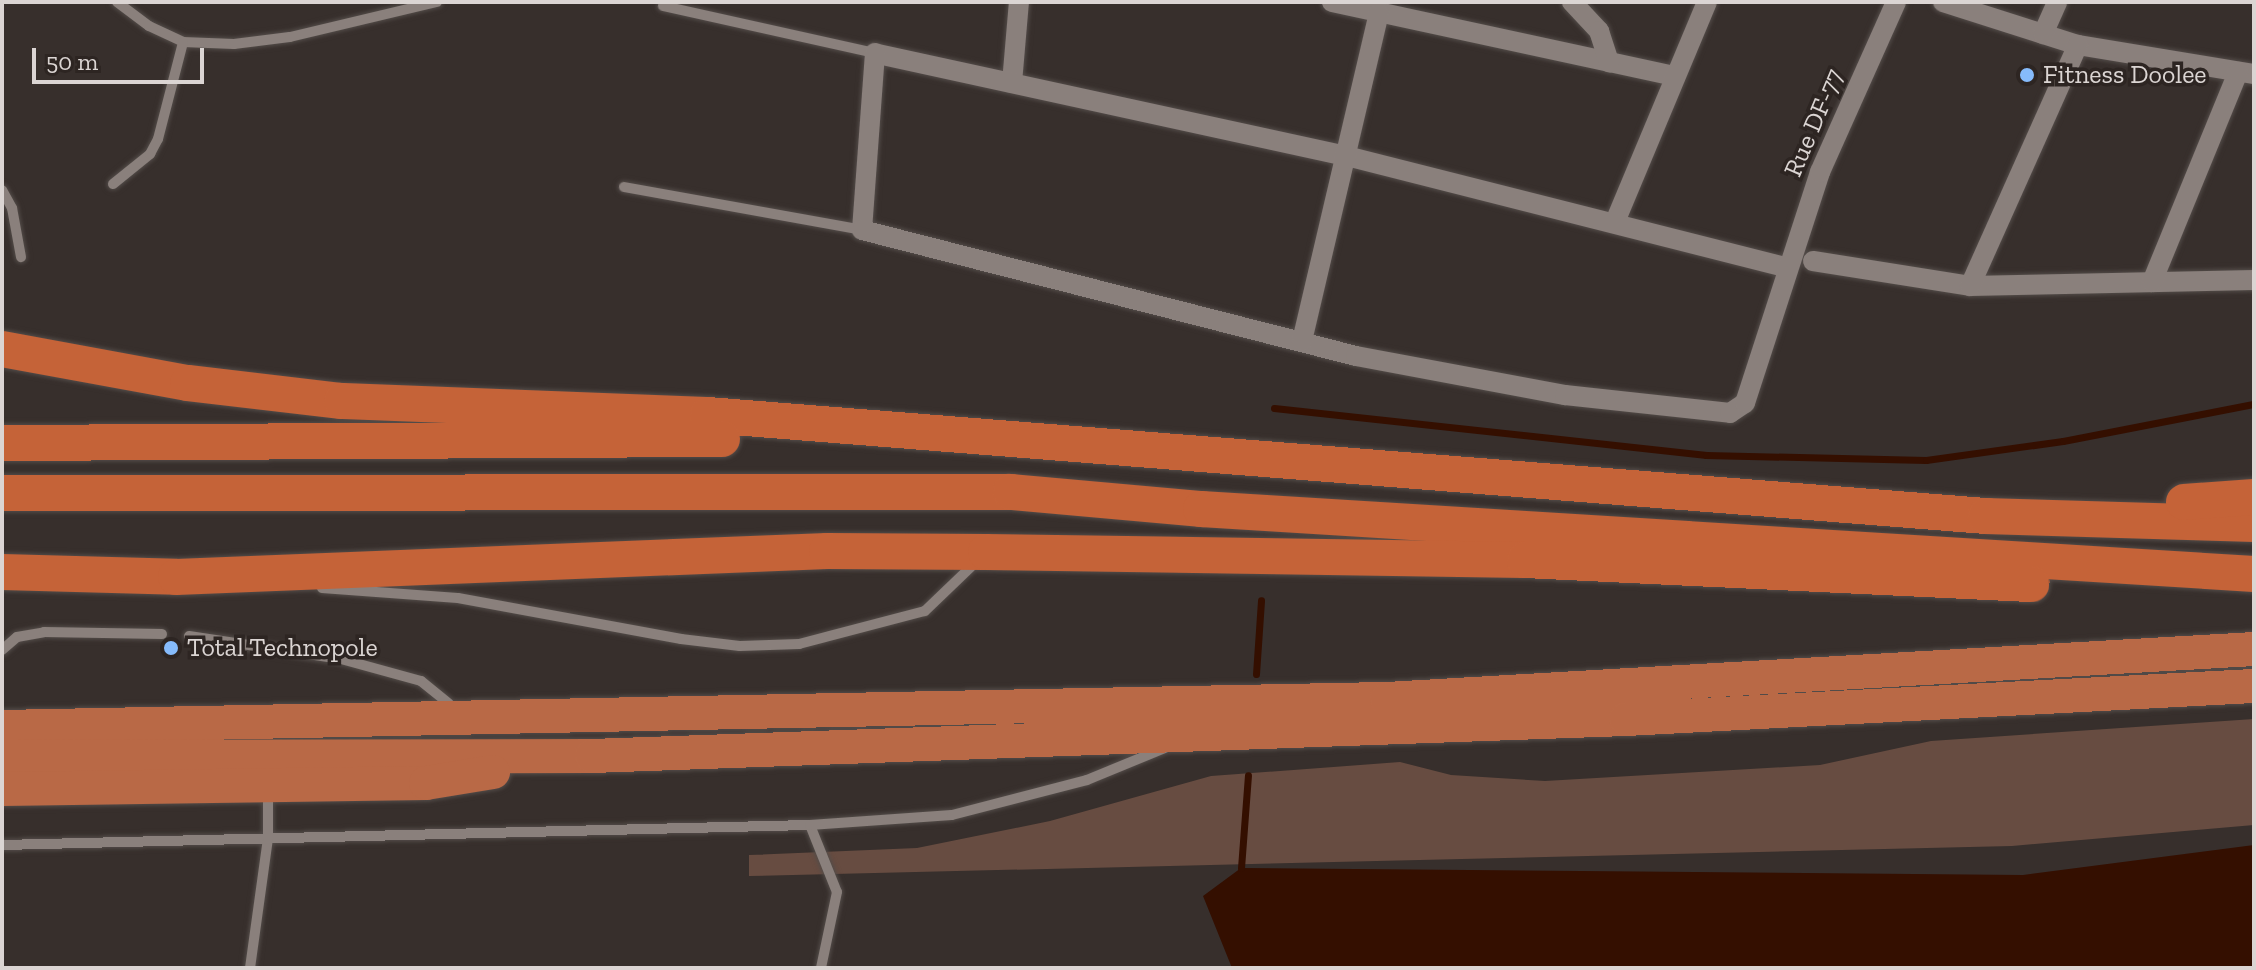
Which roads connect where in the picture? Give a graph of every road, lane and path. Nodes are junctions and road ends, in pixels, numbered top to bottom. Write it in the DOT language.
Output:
graph roads {
  1 [pos="117,2"];
  2 [pos="437,2"];
  3 [pos="1019,2"];
  4 [pos="1332,2"];
  5 [pos="1572,2"];
  6 [pos="1707,2"];
  7 [pos="1896,2"];
  8 [pos="1943,2"];
  9 [pos="2057,2"];
  10 [pos="663,6"];
  11 [pos="1379,13"];
  12 [pos="2043,34"];
  13 [pos="183,42"];
  14 [pos="2078,45"];
  15 [pos="875,53"];
  16 [pos="1609,62"];
  17 [pos="2246,73"];
  18 [pos="1673,76"];
  19 [pos="1012,83"];
  20 [pos="1346,156"];
  21 [pos="113,184"];
  22 [pos="624,187"];
  23 [pos="2,190"];
  24 [pos="1615,222"];
  25 [pos="862,230"];
  26 [pos="21,257"];
  27 [pos="1813,261"];
  28 [pos="1785,267"];
  29 [pos="2254,280"];
  30 [pos="2152,282"];
  31 [pos="1970,286"];
  32 [pos="1302,341"];
  33 [pos="2,349"];
  34 [pos="1012,441"];
  35 [pos="2,443"];
  36 [pos="2,493"];
  37 [pos="2254,497"];
  38 [pos="1986,516"];
  39 [pos="2254,524"];
  40 [pos="986,552"];
  41 [pos="2,572"];
  42 [pos="2204,573"];
  43 [pos="2254,574"];
  44 [pos="176,577"];
  45 [pos="162,634"];
  46 [pos="189,636"];
  47 [pos="2254,649"];
  48 [pos="2,650"];
  49 [pos="2254,686"];
  50 [pos="2,704"];
  51 [pos="449,704"];
  52 [pos="591,717"];
  53 [pos="2,727"];
  54 [pos="1202,733"];
  55 [pos="592,756"];
  56 [pos="2,757"];
  57 [pos="268,787"];
  58 [pos="2,789"];
  59 [pos="810,825"];
  60 [pos="268,839"];
  61 [pos="2,845"];
  62 [pos="250,968"];
  63 [pos="821,968"];
  1 -- 13 [label="lane"];
  2 -- 13 [label="lane"];
  3 -- 19 [label="street"];
  4 -- 11 [label="street"];
  5 -- 16 [label="street"];
  6 -- 18 [label="street"];
  7 -- 28 [label="street, Rue DF-77"];
  8 -- 12 [label="street"];
  9 -- 12 [label="street"];
  10 -- 15 [label="lane"];
  11 -- 16 [label="street"];
  11 -- 20 [label="street"];
  12 -- 14 [label="street"];
  13 -- 21 [label="lane"];
  14 -- 17 [label="street"];
  14 -- 31 [label="street"];
  15 -- 19 [label="street"];
  15 -- 25 [label="street"];
  16 -- 18 [label="street"];
  17 -- 30 [label="street"];
  18 -- 24 [label="street"];
  19 -- 20 [label="street"];
  20 -- 24 [label="street"];
  20 -- 32 [label="street"];
  22 -- 25 [label="lane"];
  23 -- 26 [label="lane"];
  24 -- 28 [label="street"];
  25 -- 32 [label="street"];
  27 -- 31 [label="street"];
  28 -- 32 [label="street, Rue DF-77"];
  29 -- 30 [label="street"];
  30 -- 31 [label="street"];
  33 -- 34 [label="highway"];
  34 -- 35 [label="highway"];
  34 -- 38 [label="highway"];
  36 -- 42 [label="highway"];
  37 -- 38 [label="highway"];
  38 -- 39 [label="highway"];
  40 -- 42 [label="highway"];
  40 -- 44 [label="highway"];
  40 -- 44 [label="lane"];
  41 -- 44 [label="highway"];
  42 -- 43 [label="highway"];
  45 -- 48 [label="lane"];
  46 -- 51 [label="lane"];
  47 -- 52 [label="highway"];
  49 -- 54 [label="highway"];
  50 -- 51 [label="highway"];
  51 -- 52 [label="highway"];
  52 -- 53 [label="highway"];
  54 -- 55 [label="highway"];
  54 -- 59 [label="lane"];
  55 -- 56 [label="highway"];
  55 -- 57 [label="highway"];
  57 -- 58 [label="highway"];
  57 -- 60 [label="lane"];
  59 -- 60 [label="lane"];
  59 -- 63 [label="lane"];
  60 -- 61 [label="lane"];
  60 -- 62 [label="lane"];
}
